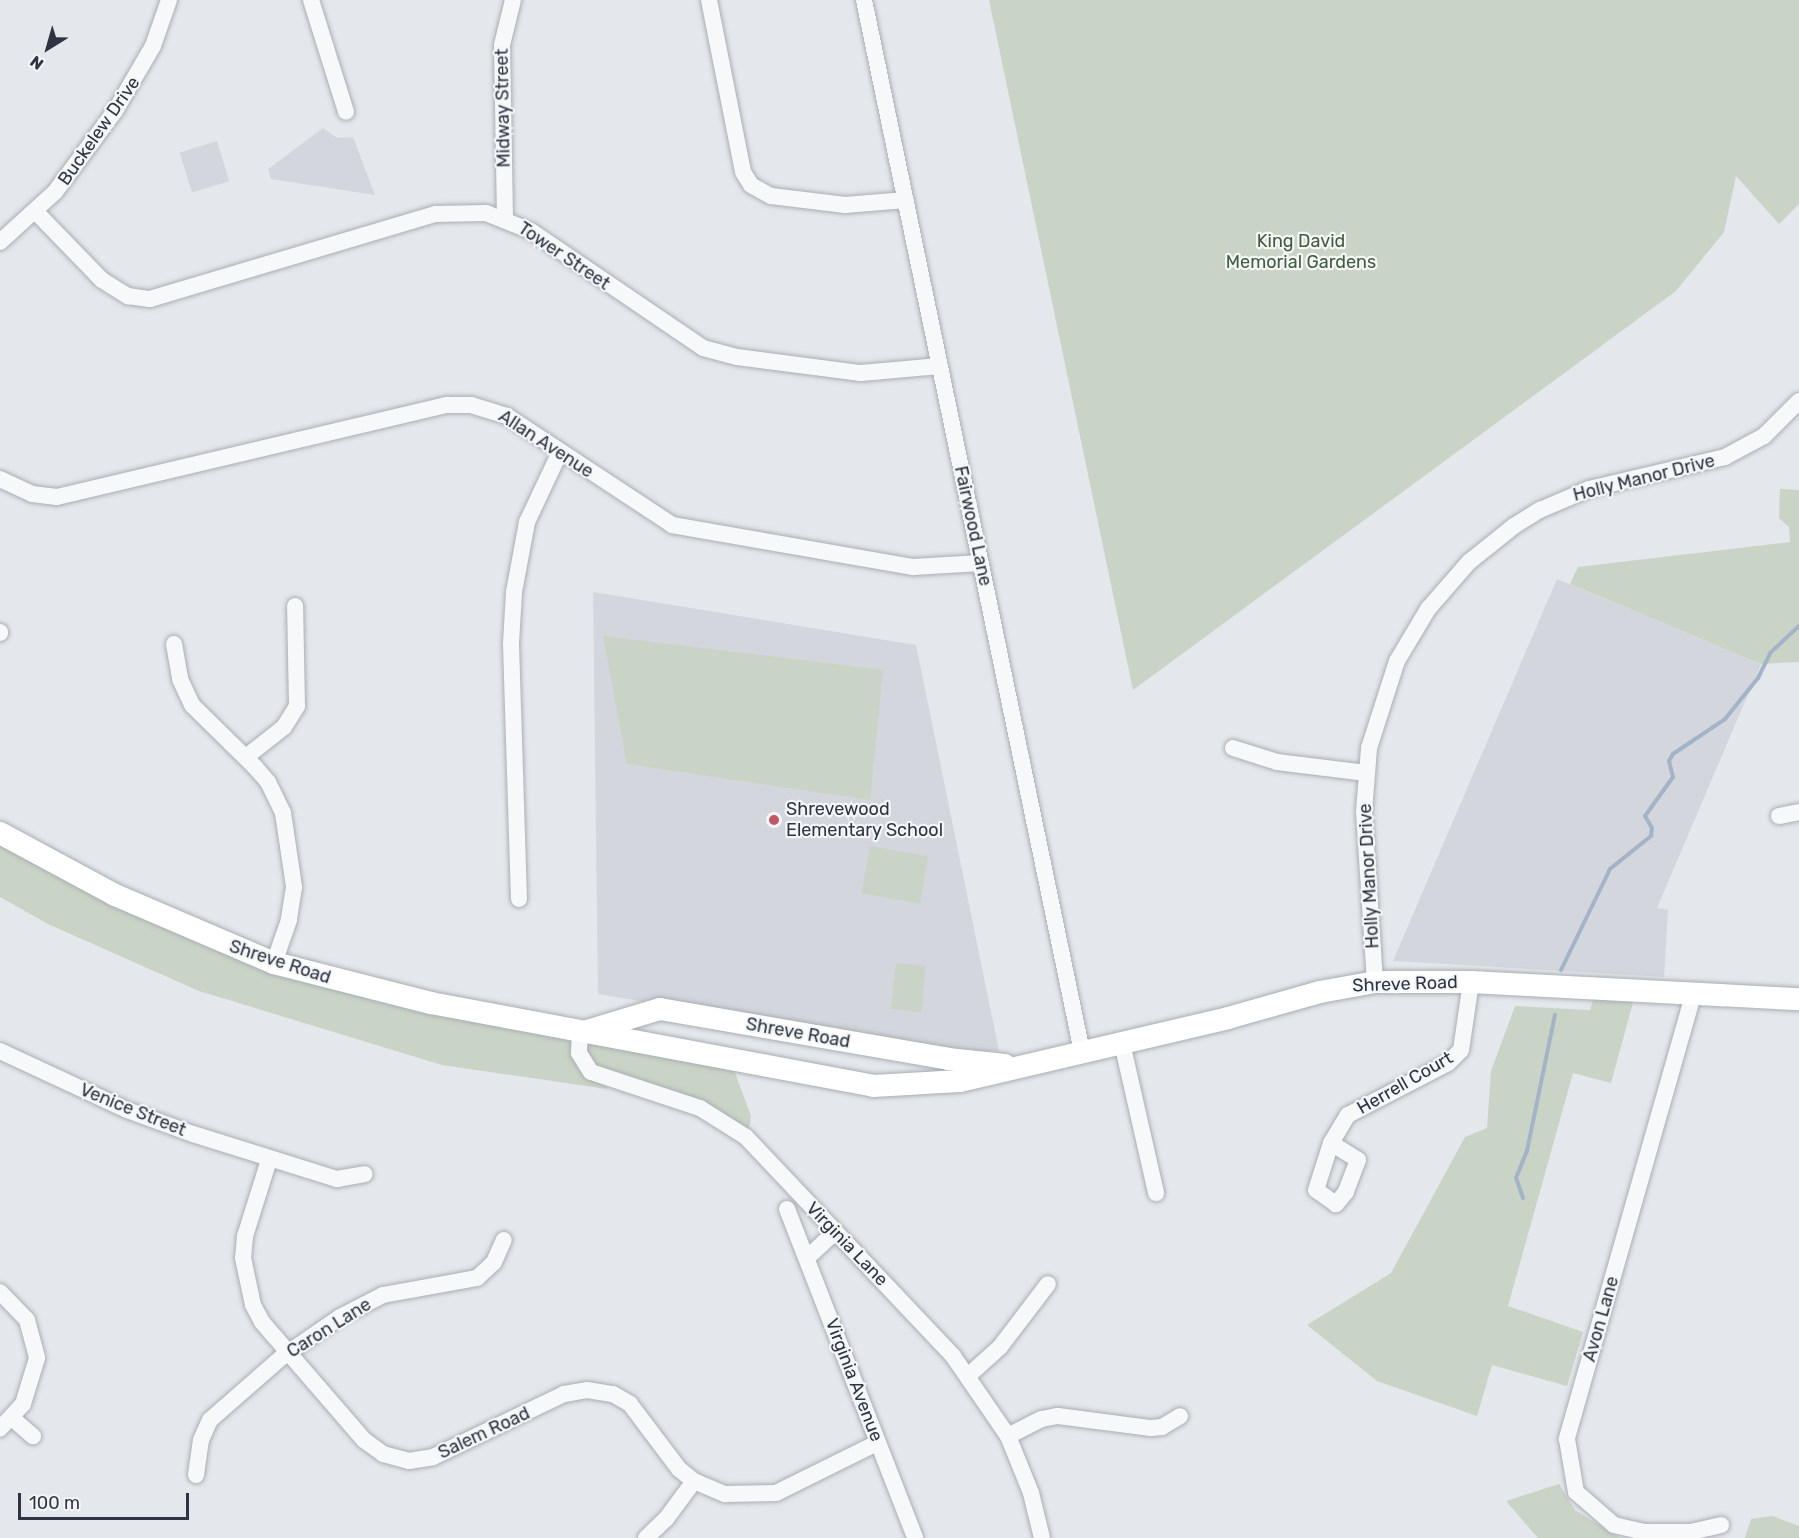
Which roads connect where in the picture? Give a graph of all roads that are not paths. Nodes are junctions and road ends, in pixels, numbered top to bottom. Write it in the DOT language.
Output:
graph roads {
  1 [pos="169,0"];
  2 [pos="311,0"];
  3 [pos="513,0"];
  4 [pos="709,0"];
  5 [pos="864,0"];
  6 [pos="346,112"];
  7 [pos="906,200"];
  8 [pos="36,212"];
  9 [pos="505,218"];
  10 [pos="0,242"];
  11 [pos="940,366"];
  12 [pos="1799,401"];
  13 [pos="561,452"];
  14 [pos="0,479"];
  15 [pos="981,563"];
  16 [pos="295,606"];
  17 [pos="174,644"];
  18 [pos="1233,748"];
  19 [pos="246,757"];
  20 [pos="1366,773"];
  21 [pos="1799,812"];
  22 [pos="1779,816"];
  23 [pos="0,833"];
  24 [pos="519,899"];
  25 [pos="274,963"];
  26 [pos="1375,982"];
  27 [pos="1471,982"];
  28 [pos="1694,992"];
  29 [pos="1799,999"];
  30 [pos="631,1016"];
  31 [pos="580,1032"];
  32 [pos="626,1042"];
  33 [pos="1122,1043"];
  34 [pos="0,1051"];
  35 [pos="1082,1052"];
  36 [pos="1020,1066"];
  37 [pos="1331,1143"];
  38 [pos="269,1160"];
  39 [pos="365,1174"];
  40 [pos="1156,1193"];
  41 [pos="787,1209"];
  42 [pos="834,1232"];
  43 [pos="504,1240"];
  44 [pos="807,1258"];
  45 [pos="1048,1284"];
  46 [pos="0,1292"];
  47 [pos="289,1353"];
  48 [pos="969,1375"];
  49 [pos="1180,1416"];
  50 [pos="6,1424"];
  51 [pos="33,1436"];
  52 [pos="1008,1436"];
  53 [pos="877,1443"];
  54 [pos="196,1475"];
  55 [pos="694,1481"];
  56 [pos="1721,1525"];
  57 [pos="645,1538"];
  58 [pos="915,1538"];
  59 [pos="1042,1538"];
  1 -- 8 [label="street, Buckelew Drive"];
  2 -- 6 [label="street"];
  3 -- 9 [label="street, Midway Street"];
  4 -- 7 [label="street"];
  5 -- 7 [label="street, Fairwood Lane"];
  7 -- 11 [label="street, Fairwood Lane"];
  8 -- 9 [label="street, Tower Street"];
  8 -- 10 [label="street, Buckelew Drive"];
  9 -- 11 [label="street, Tower Street"];
  11 -- 15 [label="street, Fairwood Lane"];
  12 -- 20 [label="street, Holly Manor Drive"];
  13 -- 14 [label="street, Allan Avenue"];
  13 -- 15 [label="street, Allan Avenue"];
  13 -- 24 [label="street"];
  15 -- 35 [label="street, Fairwood Lane"];
  16 -- 19 [label="street"];
  17 -- 19 [label="street"];
  18 -- 20 [label="street"];
  19 -- 25 [label="street"];
  20 -- 26 [label="street, Holly Manor Drive"];
  21 -- 22 [label="street"];
  23 -- 25 [label="main road, Shreve Road"];
  25 -- 31 [label="main road, Shreve Road"];
  26 -- 27 [label="main road, Shreve Road"];
  26 -- 33 [label="main road, Shreve Road"];
  27 -- 28 [label="main road, Shreve Road"];
  27 -- 37 [label="street, Herrell Court"];
  28 -- 29 [label="main road, Shreve Road"];
  28 -- 56 [label="street, Avon Lane"];
  30 -- 31 [label="main road, Shreve Road"];
  30 -- 32 [label="main road"];
  30 -- 36 [label="main road, Shreve Road"];
  31 -- 32 [label="main road, Shreve Road"];
  31 -- 42 [label="street, Virginia Lane"];
  32 -- 36 [label="main road, Shreve Road"];
  33 -- 35 [label="main road, Shreve Road"];
  33 -- 40 [label="street"];
  34 -- 38 [label="street, Venice Street"];
  35 -- 36 [label="main road, Shreve Road"];
  38 -- 39 [label="street, Venice Street"];
  38 -- 47 [label="street, Salem Road"];
  41 -- 44 [label="street, Virginia Avenue"];
  42 -- 44 [label="street"];
  42 -- 48 [label="street, Virginia Lane"];
  43 -- 47 [label="street, Caron Lane"];
  44 -- 53 [label="street, Virginia Avenue"];
  45 -- 48 [label="street"];
  46 -- 50 [label="street"];
  47 -- 54 [label="street, Caron Lane"];
  47 -- 55 [label="street, Salem Road"];
  48 -- 52 [label="street, Virginia Lane"];
  49 -- 52 [label="street"];
  50 -- 51 [label="street"];
  52 -- 59 [label="street, Virginia Lane"];
  53 -- 55 [label="street, Salem Road"];
  53 -- 58 [label="street, Virginia Avenue"];
  55 -- 57 [label="street"];
}
